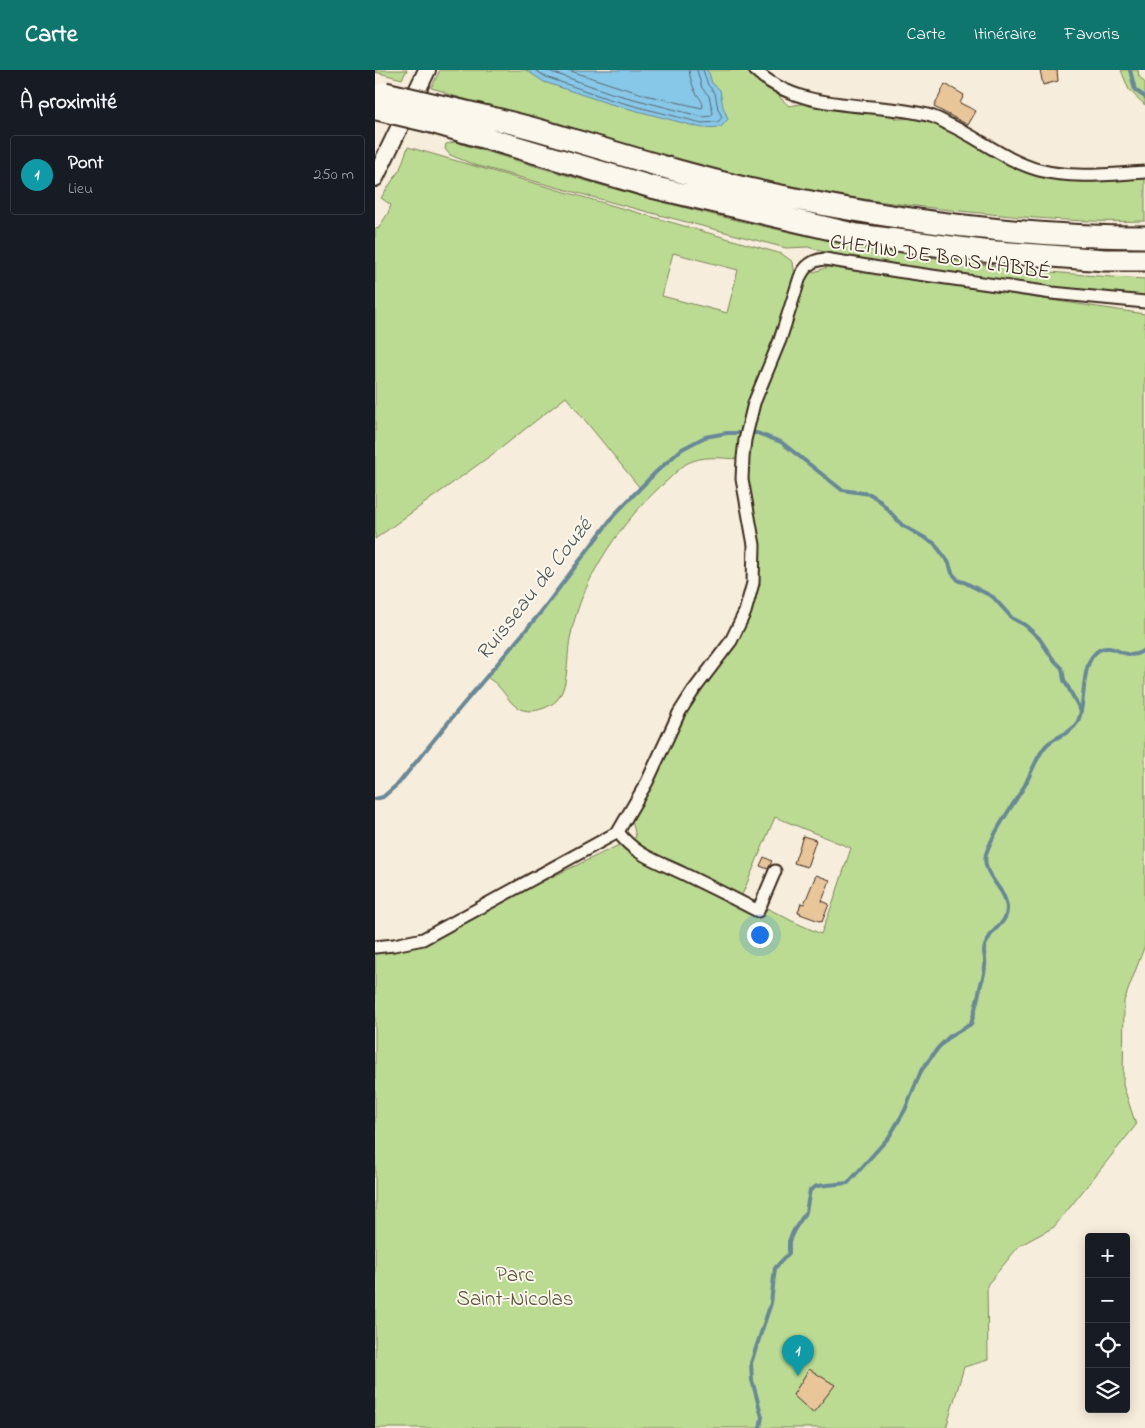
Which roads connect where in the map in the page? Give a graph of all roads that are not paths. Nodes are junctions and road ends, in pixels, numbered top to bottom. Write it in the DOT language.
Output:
graph roads {
  1 [pos="417,70"];
  2 [pos="427,70"];
  3 [pos="755,70"];
  4 [pos="378,100"];
  5 [pos="432,113"];
  6 [pos="375,156"];
  7 [pos="1145,172"];
  8 [pos="375,178"];
  9 [pos="1145,228"];
  10 [pos="1102,237"];
  11 [pos="1145,237"];
  12 [pos="1105,260"];
  13 [pos="1145,260"];
  14 [pos="1145,271"];
  15 [pos="1145,302"];
  16 [pos="618,832"];
  17 [pos="775,871"];
  18 [pos="375,947"];
  1 -- 6 [label="street"];
  2 -- 8 [label="street"];
  3 -- 7 [label="street"];
  4 -- 5 [label="highway, bridge"];
  5 -- 10 [label="highway"];
  5 -- 12 [label="highway"];
  9 -- 10 [label="highway"];
  10 -- 11 [label="highway"];
  12 -- 13 [label="highway"];
  12 -- 14 [label="highway"];
  15 -- 16 [label="street, CHEMIN DE BOIS L'ABBÉ"];
  16 -- 17 [label="street"];
  16 -- 18 [label="street"];
}
